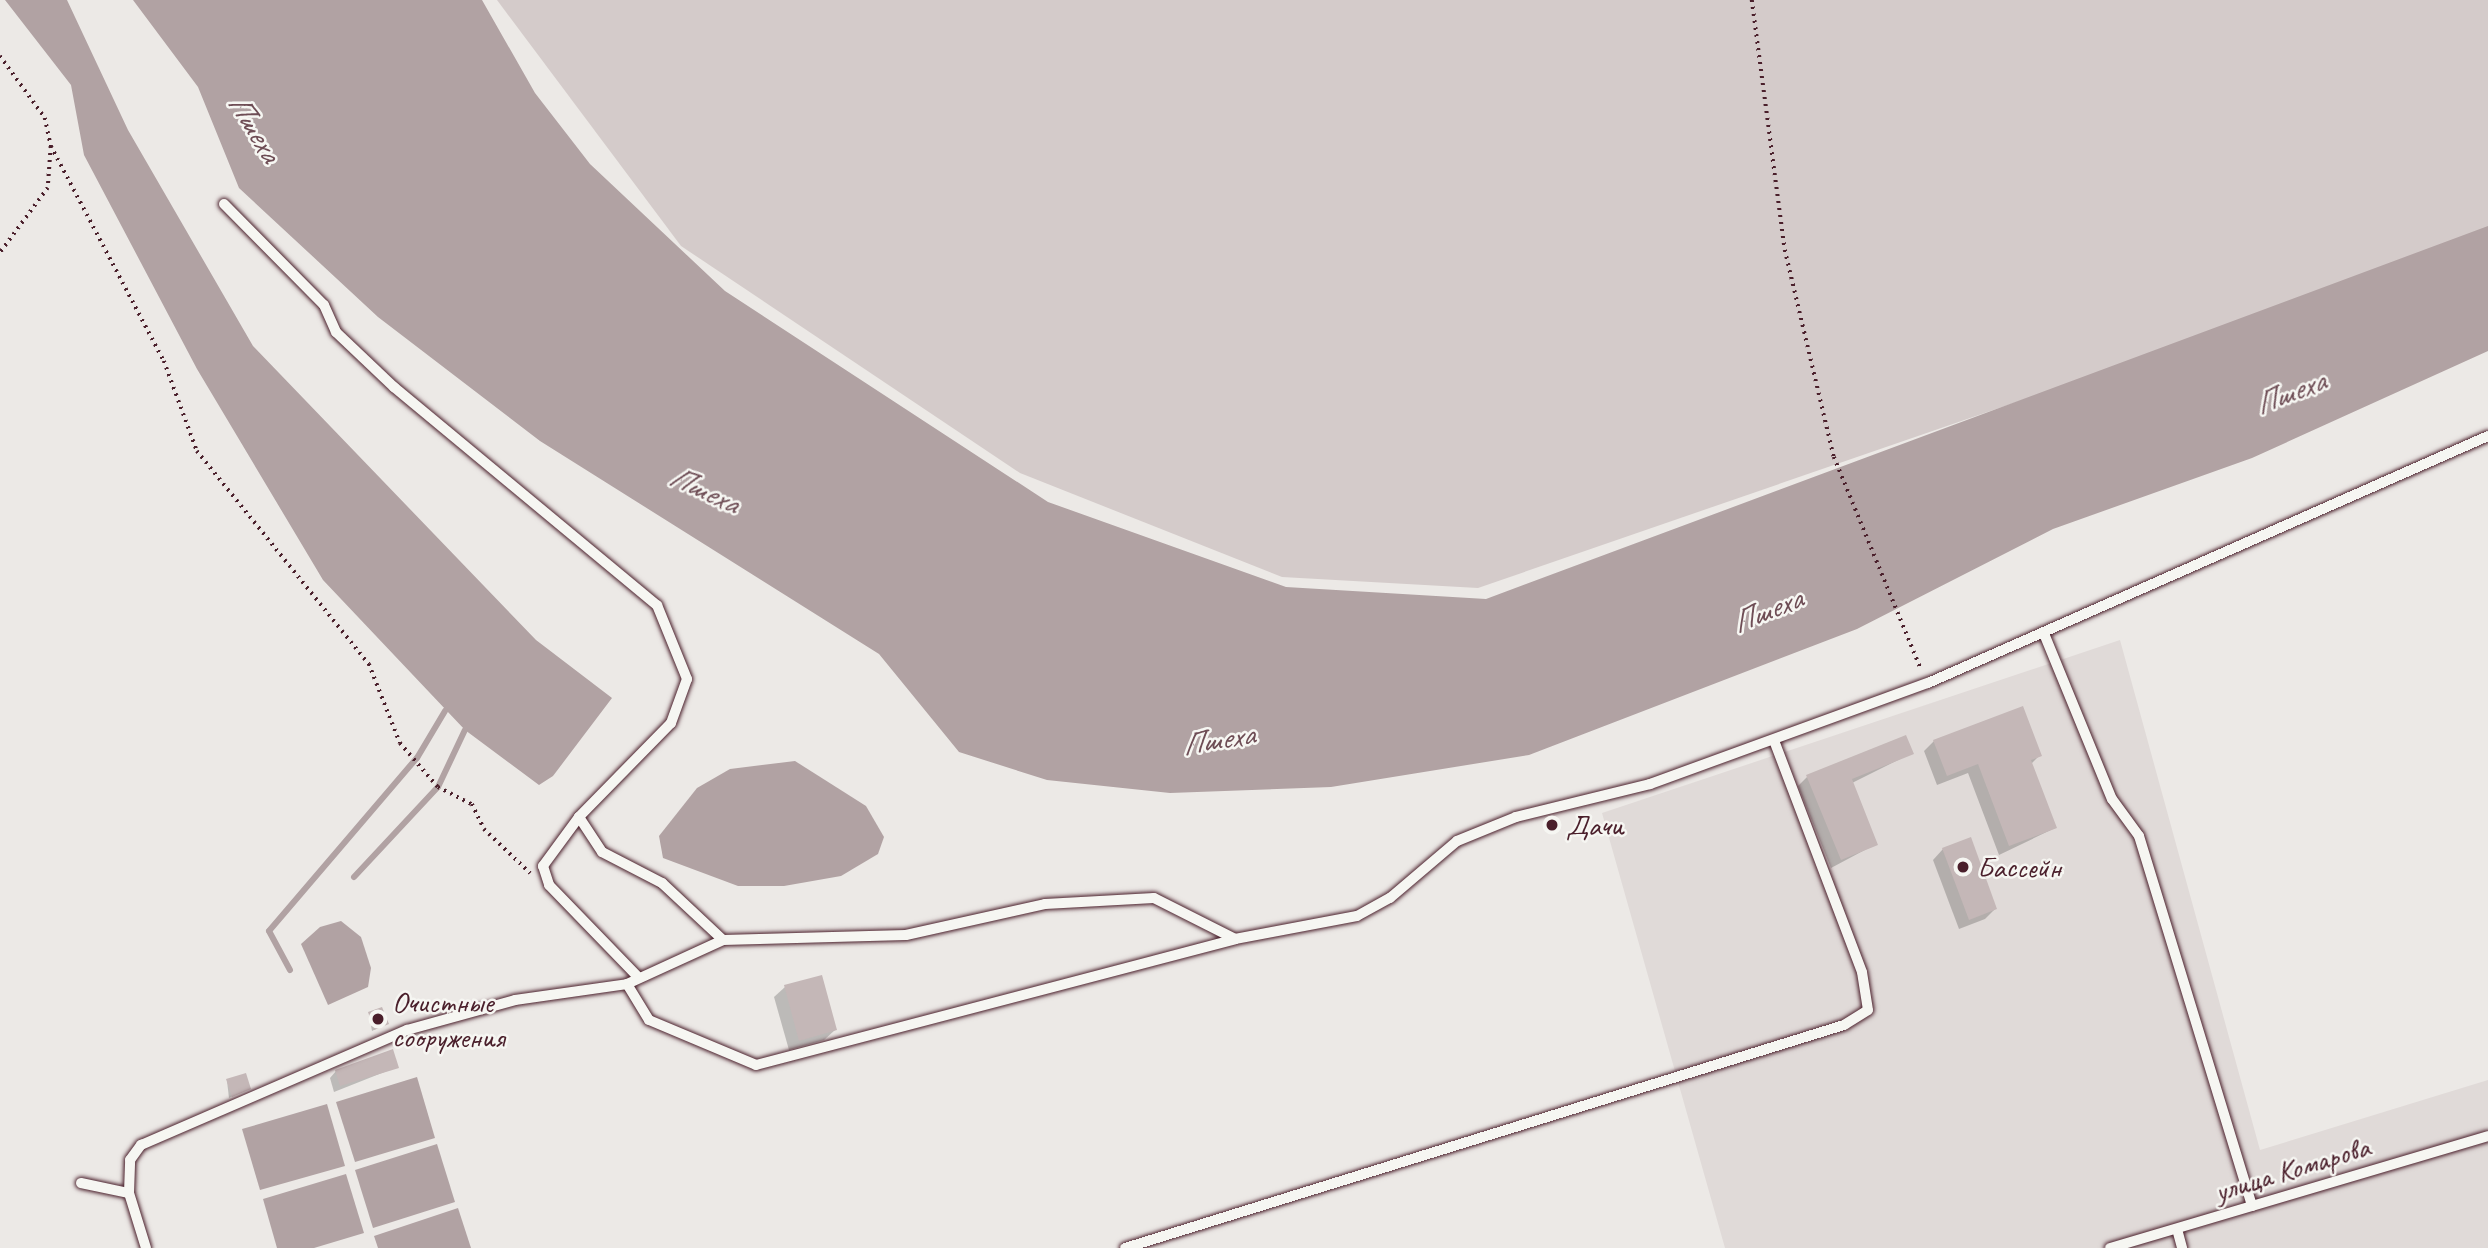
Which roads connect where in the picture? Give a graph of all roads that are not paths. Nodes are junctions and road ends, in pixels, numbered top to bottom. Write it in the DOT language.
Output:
graph roads {
  1 [pos="224,204"];
  2 [pos="2488,436"];
  3 [pos="2045,636"];
  4 [pos="1774,740"];
  5 [pos="579,817"];
  6 [pos="1235,939"];
  7 [pos="723,940"];
  8 [pos="638,977"];
  9 [pos="627,984"];
  10 [pos="2488,1136"];
  11 [pos="81,1183"];
  12 [pos="129,1193"];
  13 [pos="2252,1206"];
  14 [pos="2177,1229"];
  15 [pos="146,1248"];
  16 [pos="1125,1248"];
  17 [pos="2109,1248"];
  18 [pos="2182,1248"];
  1 -- 5 [label="lane"];
  2 -- 3 [label="lane"];
  3 -- 4 [label="lane"];
  3 -- 13 [label="lane"];
  4 -- 6 [label="lane"];
  4 -- 16 [label="lane"];
  5 -- 7 [label="lane"];
  5 -- 8 [label="lane"];
  6 -- 7 [label="lane"];
  6 -- 9 [label="lane"];
  7 -- 8 [label="lane"];
  8 -- 9 [label="lane"];
  9 -- 12 [label="lane"];
  10 -- 13 [label="lane, улица Комарова"];
  11 -- 12 [label="lane"];
  12 -- 15 [label="lane"];
  13 -- 14 [label="lane, улица Комарова"];
  14 -- 17 [label="lane, улица Комарова"];
  14 -- 18 [label="lane"];
}
